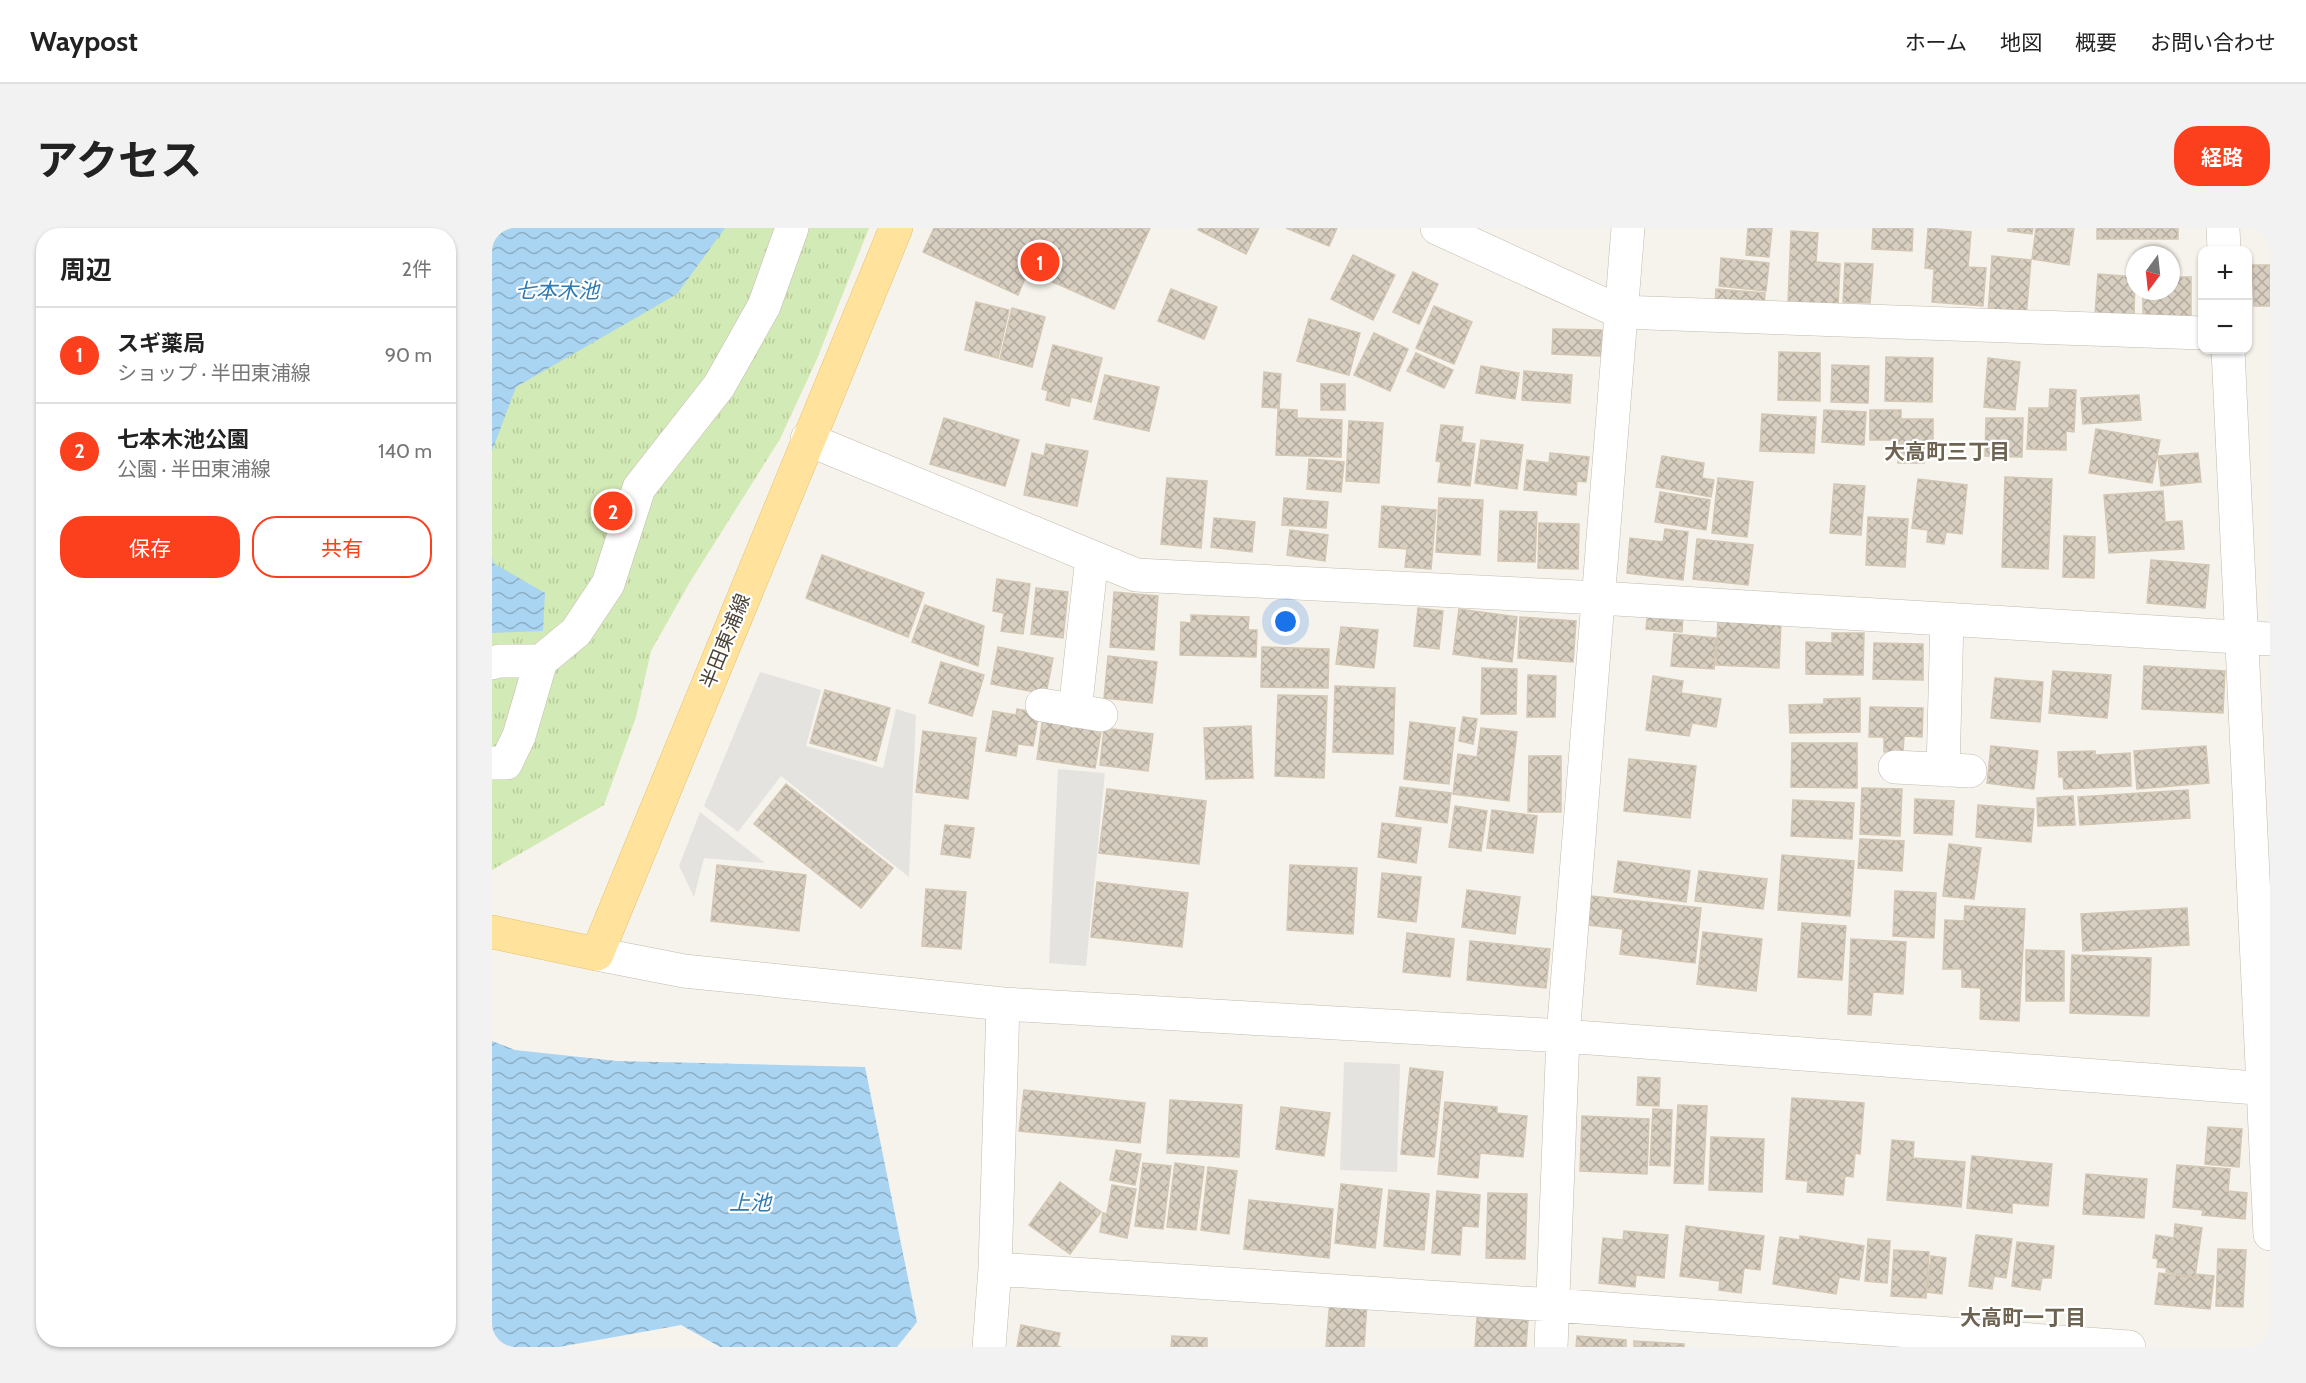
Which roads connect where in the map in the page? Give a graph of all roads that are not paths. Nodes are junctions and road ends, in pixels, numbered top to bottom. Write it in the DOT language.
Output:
graph roads {
  1 [pos="792,228"];
  2 [pos="896,228"];
  3 [pos="1437,228"];
  4 [pos="1628,228"];
  5 [pos="2223,228"];
  6 [pos="2224,246"];
  7 [pos="1620,312"];
  8 [pos="2198,333"];
  9 [pos="2228,354"];
  10 [pos="807,439"];
  11 [pos="1092,557"];
  12 [pos="1599,598"];
  13 [pos="1947,619"];
  14 [pos="2257,638"];
  15 [pos="541,661"];
  16 [pos="492,663"];
  17 [pos="1042,705"];
  18 [pos="504,767"];
  19 [pos="1895,767"];
  20 [pos="2263,894"];
  21 [pos="492,932"];
  22 [pos="597,954"];
  23 [pos="1003,1004"];
  24 [pos="1563,1036"];
  25 [pos="2266,1088"];
  26 [pos="2270,1234"];
  27 [pos="995,1269"];
  28 [pos="1553,1305"];
  29 [pos="989,1347"];
  30 [pos="1551,1347"];
  31 [pos="2129,1347"];
  1 -- 15 [label="street"];
  2 -- 10 [label="main road, 半田東浦線"];
  3 -- 7 [label="street"];
  4 -- 7 [label="street"];
  5 -- 6 [label="street"];
  7 -- 8 [label="street"];
  7 -- 12 [label="street"];
  9 -- 14 [label="street"];
  10 -- 11 [label="street"];
  10 -- 22 [label="main road, 半田東浦線"];
  11 -- 12 [label="street"];
  11 -- 17 [label="street"];
  12 -- 13 [label="street"];
  12 -- 24 [label="street"];
  13 -- 14 [label="street"];
  13 -- 19 [label="street"];
  14 -- 20 [label="street"];
  15 -- 16 [label="street"];
  15 -- 18 [label="street"];
  20 -- 25 [label="street"];
  21 -- 22 [label="main road"];
  22 -- 23 [label="street"];
  23 -- 24 [label="street"];
  23 -- 27 [label="street"];
  24 -- 25 [label="street"];
  24 -- 28 [label="street"];
  25 -- 26 [label="street"];
  27 -- 28 [label="street"];
  27 -- 29 [label="street"];
  28 -- 30 [label="street"];
  28 -- 31 [label="street"];
}
